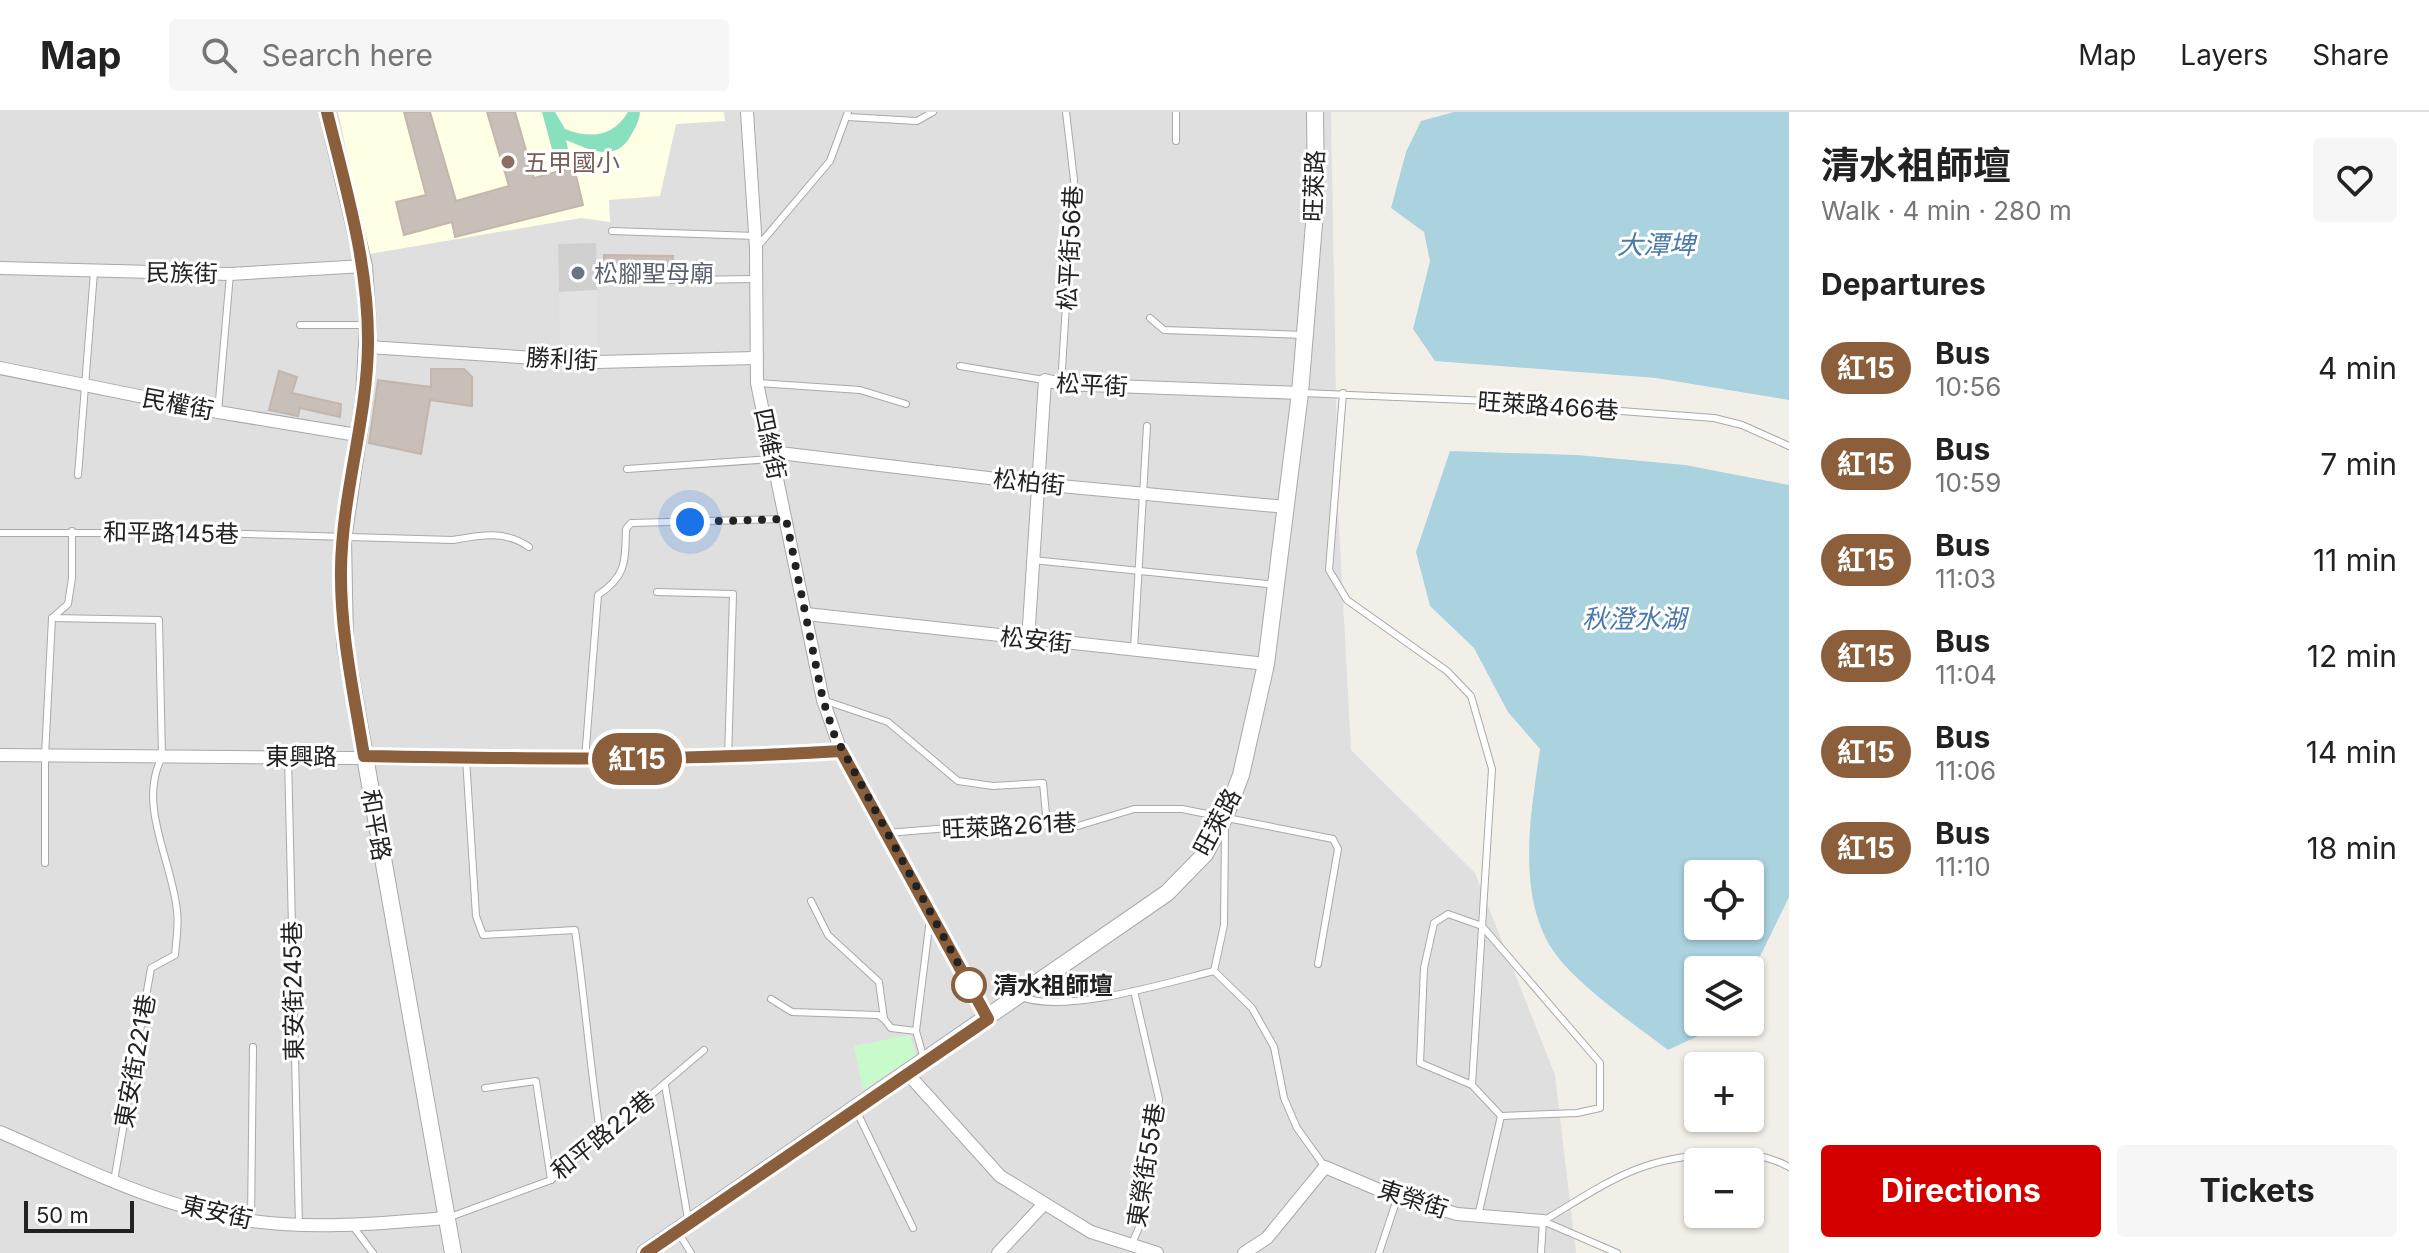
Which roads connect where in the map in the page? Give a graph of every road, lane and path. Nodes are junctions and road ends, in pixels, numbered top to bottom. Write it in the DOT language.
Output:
graph roads {
  1 [pos="327,112"];
  2 [pos="747,112"];
  3 [pos="933,112"];
  4 [pos="1066,112"];
  5 [pos="1176,112"];
  6 [pos="1315,112"];
  7 [pos="848,114"];
  8 [pos="1176,141"];
  9 [pos="612,231"];
  10 [pos="755,242"];
  11 [pos="364,266"];
  12 [pos="0,268"];
  13 [pos="94,272"];
  14 [pos="230,274"];
  15 [pos="756,279"];
  16 [pos="605,281"];
  17 [pos="1150,318"];
  18 [pos="300,325"];
  19 [pos="368,325"];
  20 [pos="1305,335"];
  21 [pos="368,347"];
  22 [pos="755,358"];
  23 [pos="960,366"];
  24 [pos="0,368"];
  25 [pos="1045,380"];
  26 [pos="757,383"];
  27 [pos="1061,384"];
  28 [pos="84,385"];
  29 [pos="1300,393"];
  30 [pos="1343,393"];
  31 [pos="906,404"];
  32 [pos="218,412"];
  33 [pos="1147,426"];
  34 [pos="357,435"];
  35 [pos="1789,446"];
  36 [pos="772,456"];
  37 [pos="627,469"];
  38 [pos="78,475"];
  39 [pos="1039,484"];
  40 [pos="1142,492"];
  41 [pos="1286,507"];
  42 [pos="786,519"];
  43 [pos="72,531"];
  44 [pos="0,533"];
  45 [pos="343,539"];
  46 [pos="529,547"];
  47 [pos="1033,560"];
  48 [pos="1137,569"];
  49 [pos="1276,585"];
  50 [pos="657,592"];
  51 [pos="806,614"];
  52 [pos="52,618"];
  53 [pos="1028,641"];
  54 [pos="1134,649"];
  55 [pos="1266,664"];
  56 [pos="823,700"];
  57 [pos="841,751"];
  58 [pos="0,755"];
  59 [pos="45,756"];
  60 [pos="288,756"];
  61 [pos="364,756"];
  62 [pos="162,757"];
  63 [pos="466,758"];
  64 [pos="728,758"];
  65 [pos="585,760"];
  66 [pos="1225,817"];
  67 [pos="1047,825"];
  68 [pos="887,833"];
  69 [pos="45,863"];
  70 [pos="811,901"];
  71 [pos="930,916"];
  72 [pos="1482,926"];
  73 [pos="1318,964"];
  74 [pos="1214,971"];
  75 [pos="1134,991"];
  76 [pos="1021,997"];
  77 [pos="771,999"];
  78 [pos="884,1019"];
  79 [pos="988,1019"];
  80 [pos="916,1031"];
  81 [pos="253,1047"];
  82 [pos="704,1050"];
  83 [pos="924,1062"];
  84 [pos="908,1074"];
  85 [pos="665,1085"];
  86 [pos="1472,1085"];
  87 [pos="485,1088"];
  88 [pos="856,1110"];
  89 [pos="1501,1116"];
  90 [pos="0,1132"];
  91 [pos="601,1138"];
  92 [pos="1325,1167"];
  93 [pos="1789,1167"];
  94 [pos="551,1180"];
  95 [pos="114,1181"];
  96 [pos="1398,1196"];
  97 [pos="1043,1205"];
  98 [pos="1478,1216"];
  99 [pos="447,1218"];
  100 [pos="251,1221"];
  101 [pos="1543,1221"];
  102 [pos="352,1225"];
  103 [pos="299,1226"];
  104 [pos="683,1227"];
  105 [pos="913,1228"];
  106 [pos="1131,1246"];
  107 [pos="1151,1252"];
  108 [pos="373,1253"];
  109 [pos="453,1253"];
  110 [pos="645,1253"];
  111 [pos="691,1253"];
  112 [pos="998,1253"];
  113 [pos="1244,1253"];
  114 [pos="1379,1253"];
  115 [pos="1541,1253"];
  116 [pos="1617,1253"];
  1 -- 11 [label="street, 和平路"];
  2 -- 10 [label="street, 四維街"];
  3 -- 7 [label="lane"];
  4 -- 27 [label="lane, 松平街56巷"];
  5 -- 8 [label="lane"];
  6 -- 20 [label="street, 旺萊路"];
  7 -- 10 [label="lane"];
  9 -- 10 [label="lane"];
  10 -- 15 [label="street, 四維街"];
  11 -- 14 [label="street, 民族街"];
  11 -- 19 [label="street, 和平路"];
  12 -- 13 [label="street, 民族街"];
  13 -- 14 [label="street, 民族街"];
  13 -- 28 [label="lane"];
  14 -- 32 [label="lane"];
  15 -- 16 [label="lane"];
  15 -- 22 [label="street, 四維街"];
  17 -- 20 [label="lane"];
  18 -- 19 [label="lane"];
  19 -- 21 [label="street, 和平路"];
  20 -- 29 [label="street, 旺萊路"];
  21 -- 22 [label="street, 勝利街"];
  21 -- 34 [label="street, 和平路"];
  22 -- 26 [label="street, 四維街"];
  23 -- 25 [label="lane"];
  24 -- 28 [label="street, 民權街"];
  25 -- 27 [label="street, 松平街"];
  25 -- 39 [label="street, 松平街"];
  26 -- 31 [label="lane"];
  26 -- 36 [label="street, 四維街"];
  27 -- 29 [label="street, 松平街"];
  28 -- 32 [label="street, 民權街"];
  28 -- 38 [label="lane"];
  29 -- 30 [label="lane, 旺萊路466巷"];
  29 -- 41 [label="street, 旺萊路"];
  30 -- 35 [label="lane, 旺萊路466巷"];
  30 -- 72 [label="lane"];
  32 -- 34 [label="street, 民權街"];
  33 -- 40 [label="lane"];
  34 -- 45 [label="street, 和平路"];
  36 -- 37 [label="lane"];
  36 -- 39 [label="street, 松柏街"];
  36 -- 42 [label="street, 四維街"];
  39 -- 40 [label="street, 松柏街"];
  39 -- 47 [label="street, 松平街"];
  40 -- 41 [label="street, 松柏街"];
  40 -- 48 [label="lane"];
  41 -- 49 [label="street, 旺萊路"];
  42 -- 51 [label="street, 四維街"];
  42 -- 65 [label="lane"];
  43 -- 44 [label="lane, 和平路145巷"];
  43 -- 45 [label="lane, 和平路145巷"];
  43 -- 52 [label="lane"];
  45 -- 46 [label="lane, 和平路145巷"];
  45 -- 61 [label="street, 和平路"];
  47 -- 48 [label="lane"];
  47 -- 53 [label="street, 松平街"];
  48 -- 49 [label="lane"];
  48 -- 54 [label="lane"];
  49 -- 55 [label="street, 旺萊路"];
  50 -- 64 [label="lane"];
  51 -- 53 [label="street, 松安街"];
  51 -- 56 [label="street, 四維街"];
  52 -- 59 [label="lane"];
  52 -- 62 [label="lane"];
  53 -- 54 [label="street, 松安街"];
  54 -- 55 [label="street, 松安街"];
  55 -- 66 [label="street, 旺萊路"];
  56 -- 57 [label="street, 四維街"];
  56 -- 67 [label="lane"];
  57 -- 64 [label="street, 東興路"];
  57 -- 68 [label="street, 四維街"];
  58 -- 59 [label="street, 東興路"];
  59 -- 62 [label="street, 東興路"];
  59 -- 69 [label="lane"];
  60 -- 61 [label="street, 東興路"];
  60 -- 62 [label="street, 東興路"];
  60 -- 103 [label="lane, 東安街245巷"];
  61 -- 63 [label="street, 東興路"];
  61 -- 99 [label="street, 和平路"];
  62 -- 95 [label="lane, 東安街221巷"];
  63 -- 65 [label="street, 東興路"];
  63 -- 91 [label="lane"];
  64 -- 65 [label="street, 東興路"];
  66 -- 67 [label="lane, 旺萊路261巷"];
  66 -- 73 [label="lane, 旺萊路261巷"];
  66 -- 74 [label="lane"];
  66 -- 76 [label="street, 旺萊路"];
  67 -- 68 [label="lane, 旺萊路261巷"];
  68 -- 71 [label="street, 四維街"];
  70 -- 78 [label="lane"];
  71 -- 79 [label="street, 四維街"];
  71 -- 80 [label="lane"];
  72 -- 86 [label="lane"];
  72 -- 86 [label="lane"];
  72 -- 89 [label="lane"];
  74 -- 75 [label="lane"];
  74 -- 92 [label="lane"];
  75 -- 76 [label="lane"];
  75 -- 106 [label="lane, 東榮街55巷"];
  76 -- 79 [label="street, 旺萊路"];
  77 -- 78 [label="lane"];
  78 -- 80 [label="lane"];
  79 -- 83 [label="street, 旺萊路"];
  80 -- 83 [label="lane"];
  81 -- 100 [label="lane"];
  82 -- 85 [label="lane, 和平路22巷"];
  83 -- 84 [label="street, 旺萊路"];
  84 -- 88 [label="street, 旺萊路"];
  84 -- 97 [label="street"];
  85 -- 91 [label="lane, 和平路22巷"];
  85 -- 104 [label="lane"];
  86 -- 89 [label="lane"];
  87 -- 94 [label="lane"];
  88 -- 104 [label="street, 旺萊路"];
  88 -- 105 [label="lane"];
  89 -- 98 [label="lane"];
  90 -- 95 [label="street, 東安街"];
  91 -- 94 [label="lane, 和平路22巷"];
  92 -- 96 [label="street, 東榮街"];
  92 -- 113 [label="street"];
  93 -- 101 [label="lane"];
  94 -- 99 [label="lane, 和平路22巷"];
  95 -- 100 [label="street, 東安街"];
  96 -- 98 [label="street, 東榮街"];
  96 -- 114 [label="lane"];
  97 -- 106 [label="street"];
  97 -- 112 [label="street"];
  98 -- 101 [label="street, 東榮街"];
  99 -- 102 [label="street, 東安街"];
  99 -- 109 [label="street, 和平路"];
  100 -- 103 [label="street, 東安街"];
  101 -- 115 [label="lane"];
  101 -- 116 [label="lane, 東榮街"];
  102 -- 103 [label="street, 東安街"];
  102 -- 108 [label="lane"];
  104 -- 110 [label="street, 旺萊路"];
  104 -- 111 [label="lane"];
  106 -- 107 [label="street"];
}
